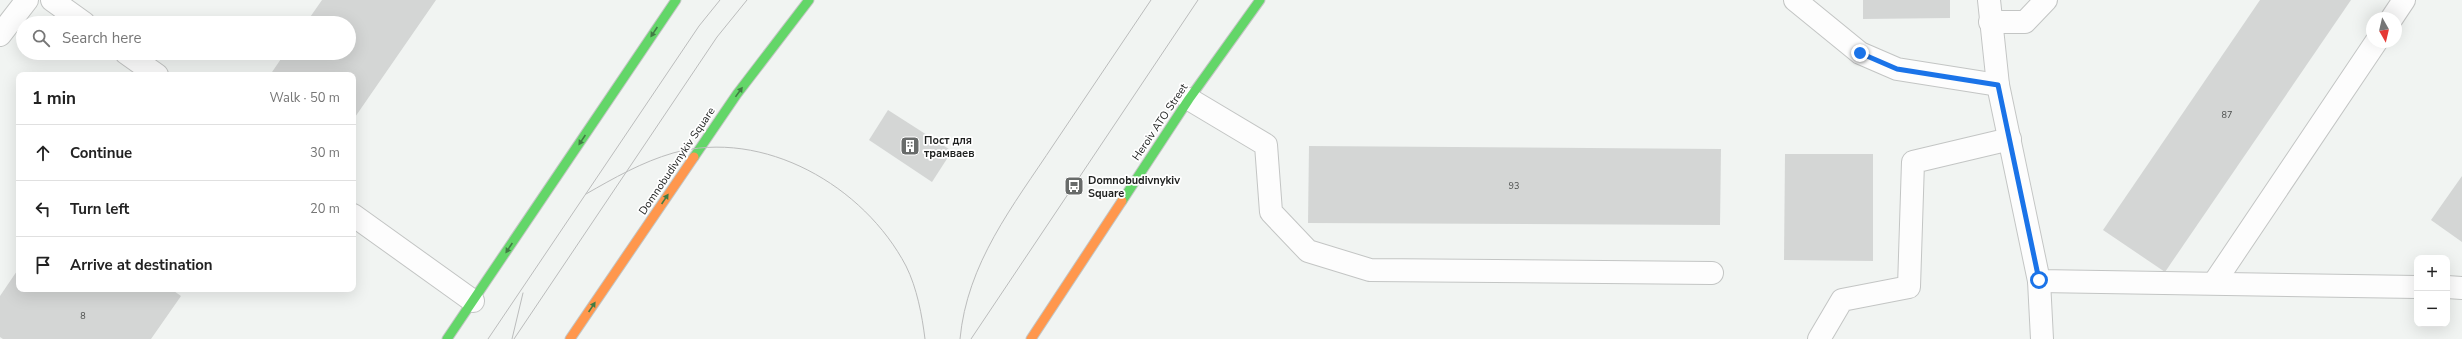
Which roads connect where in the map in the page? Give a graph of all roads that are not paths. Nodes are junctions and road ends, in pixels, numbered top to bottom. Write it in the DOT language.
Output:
graph roads {
  1 [pos="27,0"];
  2 [pos="52,0"];
  3 [pos="676,0"];
  4 [pos="809,0"];
  5 [pos="1260,0"];
  6 [pos="1794,0"];
  7 [pos="1989,0"];
  8 [pos="2046,0"];
  9 [pos="2404,0"];
  10 [pos="2396,12"];
  11 [pos="74,16"];
  12 [pos="1990,22"];
  13 [pos="0,35"];
  14 [pos="2372,48"];
  15 [pos="136,60"];
  16 [pos="153,72"];
  17 [pos="1998,85"];
  18 [pos="1189,99"];
  19 [pos="2010,139"];
  20 [pos="356,217"];
  21 [pos="1712,272"];
  22 [pos="2039,280"];
  23 [pos="2214,283"];
  24 [pos="2414,287"];
  25 [pos="2450,287"];
  26 [pos="2462,288"];
  27 [pos="473,301"];
  28 [pos="447,339"];
  29 [pos="570,339"];
  30 [pos="1031,339"];
  31 [pos="1819,339"];
  32 [pos="2042,339"];
  1 -- 13 [label="lane"];
  2 -- 11 [label="lane"];
  3 -- 27 [label="main road, one-way"];
  29 -- 4 [label="main road, Domnobudivnykiv Square, one-way"];
  5 -- 18 [label="main road, Heroiv ATO Street"];
  6 -- 17 [label="lane"];
  7 -- 12 [label="lane"];
  8 -- 12 [label="lane"];
  9 -- 10 [label="lane"];
  12 -- 17 [label="lane"];
  14 -- 23 [label="lane"];
  15 -- 16 [label="lane"];
  17 -- 19 [label="lane"];
  18 -- 21 [label="lane"];
  18 -- 30 [label="main road, Heroiv ATO Street"];
  19 -- 22 [label="lane"];
  19 -- 31 [label="lane"];
  20 -- 27 [label="lane"];
  22 -- 23 [label="lane"];
  22 -- 32 [label="lane"];
  23 -- 24 [label="lane"];
  25 -- 26 [label="lane"];
  27 -- 28 [label="main road"];
}
